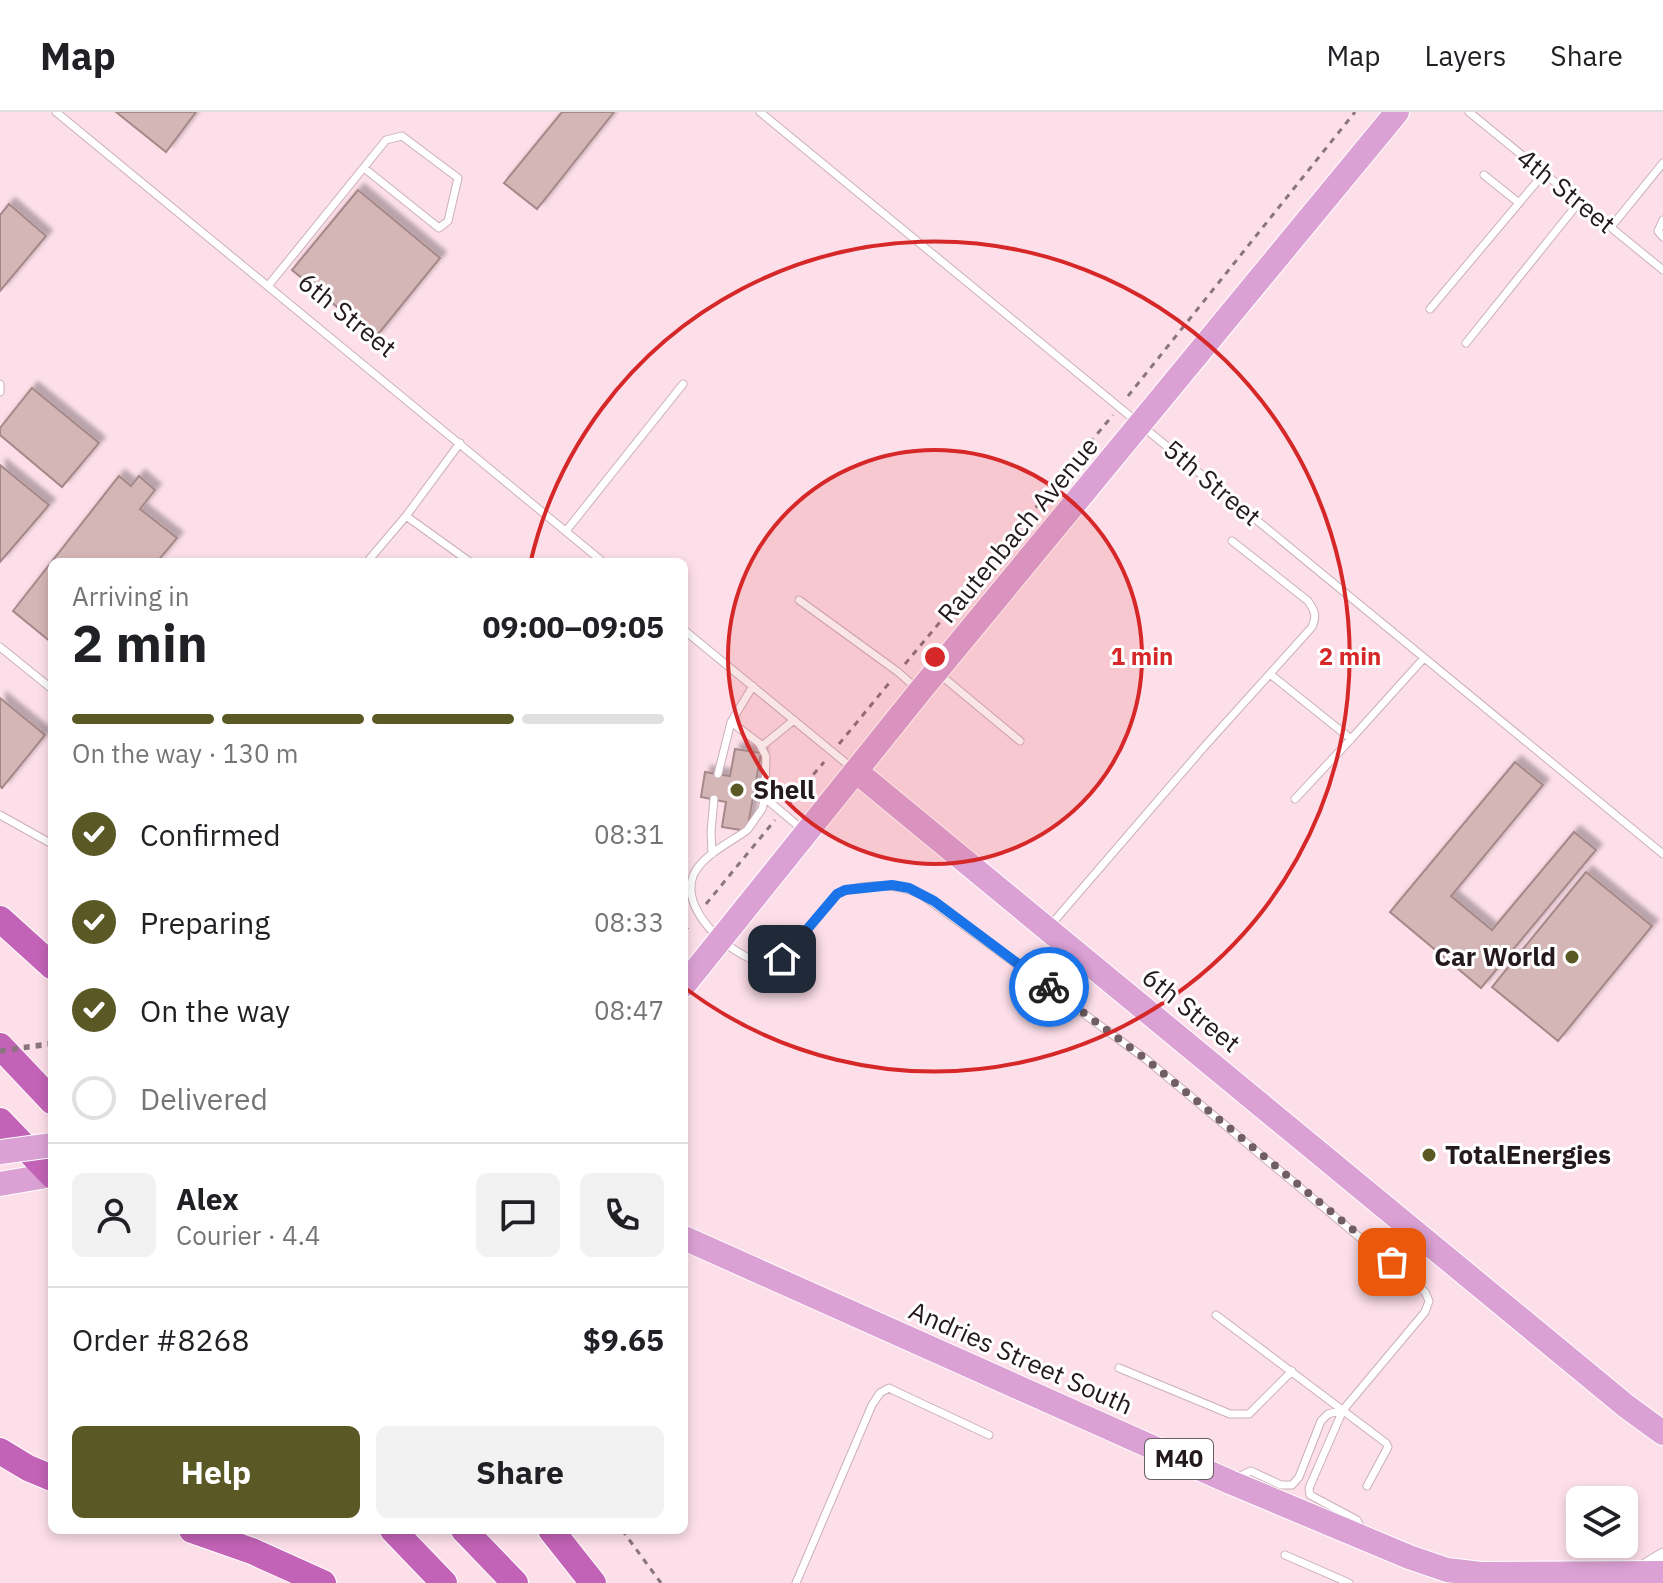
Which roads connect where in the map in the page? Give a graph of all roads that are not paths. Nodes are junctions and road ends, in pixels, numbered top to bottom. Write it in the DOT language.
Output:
graph roads {
  1 [pos="56,112"];
  2 [pos="760,112"];
  3 [pos="1397,112"];
  4 [pos="1469,112"];
  5 [pos="1663,163"];
  6 [pos="364,168"];
  7 [pos="1545,172"];
  8 [pos="1484,175"];
  9 [pos="1580,201"];
  10 [pos="1519,203"];
  11 [pos="1663,220"];
  12 [pos="1611,227"];
  13 [pos="1663,237"];
  14 [pos="1663,270"];
  15 [pos="268,286"];
  16 [pos="1430,309"];
  17 [pos="1466,343"];
  18 [pos="0,384"];
  19 [pos="683,384"];
  20 [pos="0,392"];
  21 [pos="1142,425"];
  22 [pos="460,443"];
  23 [pos="406,516"];
  24 [pos="566,531"];
  25 [pos="1232,541"];
  26 [pos="370,558"];
  27 [pos="464,558"];
  28 [pos="598,558"];
  29 [pos="799,600"];
  30 [pos="688,637"];
  31 [pos="0,647"];
  32 [pos="1424,658"];
  33 [pos="936,672"];
  34 [pos="1270,674"];
  35 [pos="48,686"];
  36 [pos="753,686"];
  37 [pos="920,691"];
  38 [pos="794,720"];
  39 [pos="731,722"];
  40 [pos="1351,739"];
  41 [pos="1020,741"];
  42 [pos="762,746"];
  43 [pos="857,772"];
  44 [pos="718,774"];
  45 [pos="765,798"];
  46 [pos="714,799"];
  47 [pos="1295,799"];
  48 [pos="0,815"];
  49 [pos="807,833"];
  50 [pos="48,842"];
  51 [pos="712,854"];
  52 [pos="1663,854"];
  53 [pos="0,918"];
  54 [pos="1048,928"];
  55 [pos="721,940"];
  56 [pos="48,960"];
  57 [pos="688,980"];
  58 [pos="0,1050"];
  59 [pos="48,1097"];
  60 [pos="0,1121"];
  61 [pos="48,1146"];
  62 [pos="0,1152"];
  63 [pos="48,1171"];
  64 [pos="48,1176"];
  65 [pos="0,1184"];
  66 [pos="688,1240"];
  67 [pos="1216,1315"];
  68 [pos="1119,1368"];
  69 [pos="1292,1371"];
  70 [pos="1343,1410"];
  71 [pos="1663,1433"];
  72 [pos="989,1435"];
  73 [pos="0,1451"];
  74 [pos="48,1476"];
  75 [pos="1230,1482"];
  76 [pos="1367,1486"];
  77 [pos="203,1534"];
  78 [pos="397,1534"];
  79 [pos="468,1534"];
  80 [pos="554,1534"];
  81 [pos="1364,1537"];
  82 [pos="1663,1554"];
  83 [pos="1285,1555"];
  84 [pos="1663,1573"];
  85 [pos="1630,1574"];
  86 [pos="323,1583"];
  87 [pos="444,1583"];
  88 [pos="515,1583"];
  89 [pos="593,1583"];
  90 [pos="796,1583"];
  91 [pos="1349,1583"];
  1 -- 15 [label="lane, 6th Street"];
  2 -- 21 [label="lane, 5th Street"];
  3 -- 21 [label="main road, Rautenbach Avenue"];
  4 -- 7 [label="lane, 4th Street"];
  5 -- 12 [label="lane"];
  6 -- 6 [label="lane"];
  6 -- 15 [label="lane"];
  7 -- 9 [label="lane, 4th Street"];
  7 -- 10 [label="lane"];
  8 -- 10 [label="lane"];
  9 -- 12 [label="lane, 4th Street"];
  9 -- 17 [label="lane"];
  10 -- 16 [label="lane"];
  11 -- 13 [label="lane"];
  12 -- 14 [label="lane, 4th Street"];
  15 -- 22 [label="lane, 6th Street"];
  18 -- 20 [label="lane"];
  19 -- 24 [label="lane"];
  21 -- 32 [label="lane, 5th Street"];
  21 -- 33 [label="main road, Rautenbach Avenue"];
  22 -- 23 [label="lane"];
  22 -- 24 [label="lane, 6th Street"];
  23 -- 26 [label="lane"];
  23 -- 27 [label="lane"];
  24 -- 28 [label="lane, 6th Street"];
  25 -- 34 [label="lane"];
  29 -- 37 [label="lane"];
  30 -- 36 [label="lane, 6th Street"];
  31 -- 35 [label="lane"];
  32 -- 40 [label="lane"];
  32 -- 52 [label="lane, 5th Street"];
  33 -- 37 [label="main road, Rautenbach Avenue"];
  33 -- 41 [label="lane"];
  34 -- 40 [label="lane"];
  34 -- 54 [label="lane"];
  36 -- 38 [label="lane, 6th Street"];
  36 -- 39 [label="lane"];
  37 -- 43 [label="main road, Rautenbach Avenue"];
  38 -- 42 [label="lane"];
  38 -- 43 [label="lane, 6th Street"];
  39 -- 42 [label="lane"];
  39 -- 44 [label="lane"];
  40 -- 47 [label="lane"];
  42 -- 45 [label="lane"];
  43 -- 49 [label="main road, Rautenbach Avenue"];
  43 -- 54 [label="main road, 6th Street"];
  45 -- 49 [label="lane"];
  45 -- 51 [label="lane"];
  46 -- 51 [label="lane"];
  48 -- 50 [label="lane"];
  49 -- 55 [label="main road, Rautenbach Avenue"];
  51 -- 55 [label="lane"];
  53 -- 56 [label="highway"];
  54 -- 71 [label="main road, 6th Street"];
  55 -- 57 [label="main road, Rautenbach Avenue"];
  55 -- 70 [label="lane"];
  58 -- 59 [label="highway"];
  60 -- 63 [label="highway"];
  61 -- 62 [label="main road, bridge"];
  64 -- 65 [label="main road"];
  66 -- 75 [label="main road, Andries Street South / M40"];
  67 -- 69 [label="lane"];
  68 -- 69 [label="lane"];
  69 -- 70 [label="lane"];
  70 -- 75 [label="lane"];
  70 -- 76 [label="lane"];
  70 -- 81 [label="lane"];
  72 -- 90 [label="lane"];
  73 -- 74 [label="highway"];
  75 -- 81 [label="main road, Andries Street South / M40"];
  77 -- 86 [label="highway"];
  78 -- 87 [label="highway"];
  79 -- 88 [label="highway"];
  80 -- 89 [label="highway"];
  81 -- 85 [label="main road, Andries Street South / M40"];
  82 -- 85 [label="street"];
  83 -- 91 [label="lane"];
  84 -- 85 [label="main road, Andries Street South / M40"];
}
